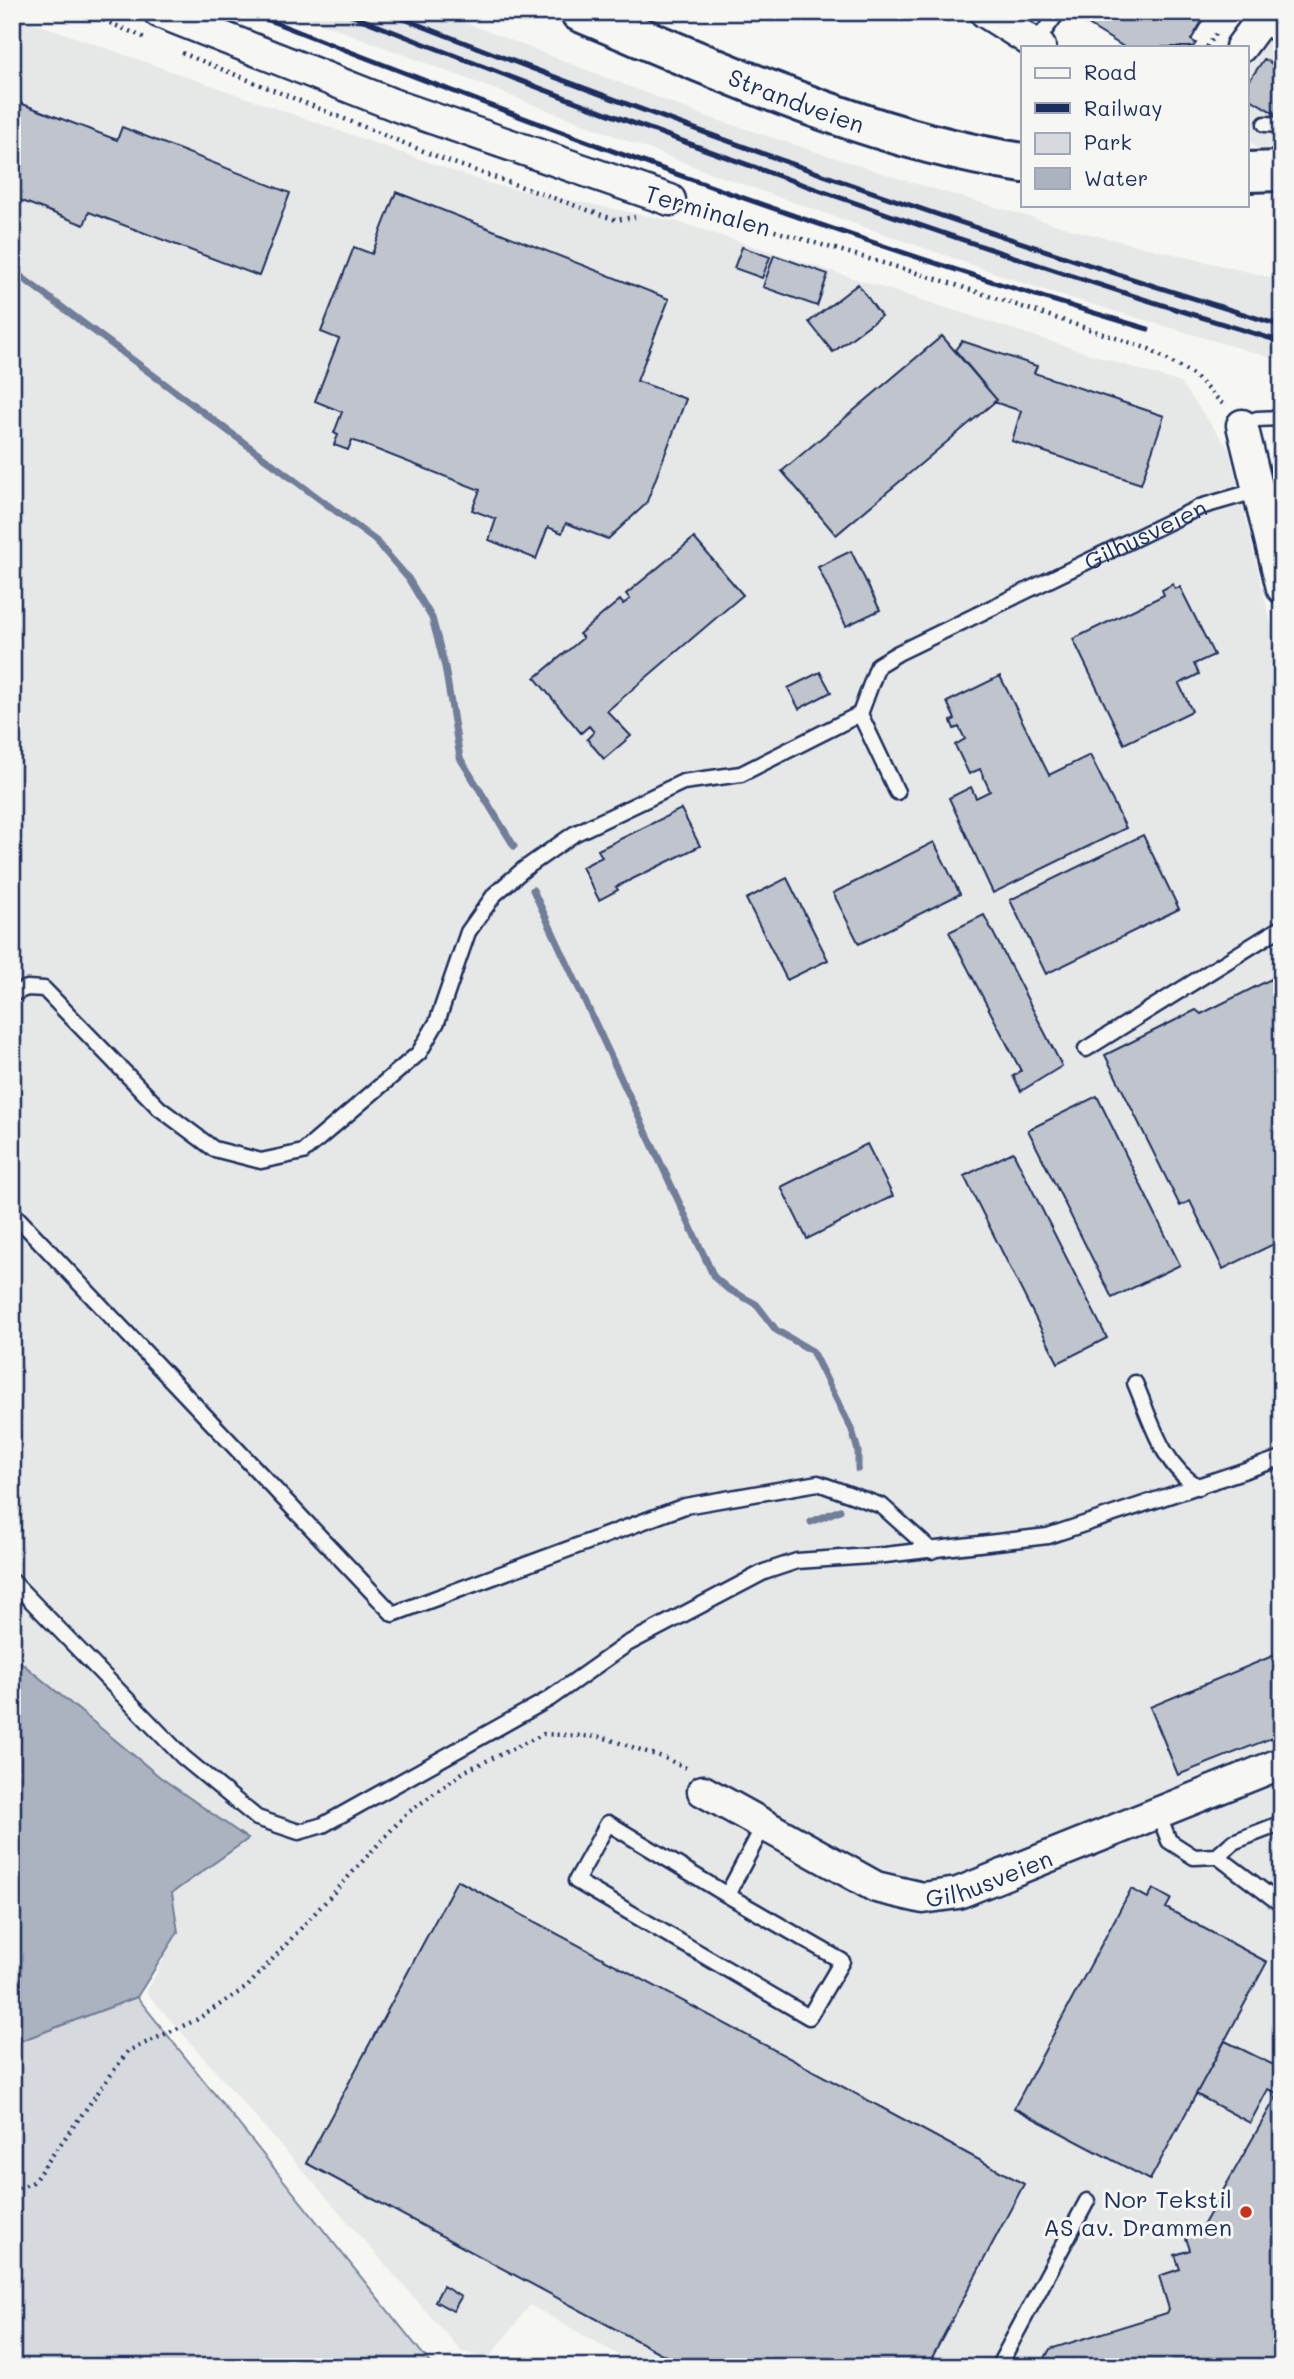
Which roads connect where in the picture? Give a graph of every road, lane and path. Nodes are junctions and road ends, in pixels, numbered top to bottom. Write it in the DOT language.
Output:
graph roads {
  1 [pos="159,12"];
  2 [pos="580,12"];
  3 [pos="985,12"];
  4 [pos="1058,12"];
  5 [pos="1269,24"];
  6 [pos="1037,46"];
  7 [pos="1242,46"];
  8 [pos="1265,124"];
  9 [pos="1282,125"];
  10 [pos="1021,163"];
  11 [pos="1282,171"];
  12 [pos="1248,172"];
  13 [pos="670,200"];
  14 [pos="1282,418"];
  15 [pos="1242,425"];
  16 [pos="1259,489"];
  17 [pos="1282,588"];
  18 [pos="860,714"];
  19 [pos="897,792"];
  20 [pos="1282,927"];
  21 [pos="12,994"];
  22 [pos="1086,1049"];
  23 [pos="12,1212"];
  24 [pos="1135,1383"];
  25 [pos="1282,1458"];
  26 [pos="1199,1486"];
  27 [pos="932,1550"];
  28 [pos="12,1581"];
  29 [pos="12,1590"];
  30 [pos="29,1601"];
  31 [pos="1282,1763"];
  32 [pos="701,1783"];
  33 [pos="1158,1815"];
  34 [pos="1282,1823"];
  35 [pos="764,1825"];
  36 [pos="1217,1856"];
  37 [pos="727,1895"];
  38 [pos="1282,1905"];
  39 [pos="12,2191"];
  40 [pos="1087,2201"];
  41 [pos="998,2367"];
  1 -- 13 [label="street, Terminalen"];
  2 -- 10 [label="main road, Strandveien"];
  3 -- 6 [label="street"];
  4 -- 6 [label="lane"];
  5 -- 7 [label="street"];
  8 -- 9 [label="lane"];
  11 -- 12 [label="main road"];
  13 -- 15 [label="path, Terminalen"];
  14 -- 15 [label="lane"];
  15 -- 16 [label="street"];
  16 -- 17 [label="street"];
  16 -- 18 [label="lane, Gilhusveien"];
  18 -- 19 [label="lane"];
  18 -- 21 [label="lane"];
  20 -- 22 [label="lane"];
  23 -- 27 [label="lane"];
  24 -- 26 [label="lane"];
  25 -- 26 [label="lane"];
  26 -- 27 [label="lane"];
  27 -- 30 [label="lane"];
  28 -- 30 [label="lane"];
  29 -- 30 [label="lane"];
  31 -- 33 [label="street, Gilhusveien"];
  32 -- 35 [label="street, Gilhusveien"];
  32 -- 39 [label="path"];
  33 -- 35 [label="street, Gilhusveien"];
  33 -- 36 [label="lane"];
  34 -- 36 [label="lane"];
  35 -- 37 [label="lane"];
  36 -- 38 [label="lane"];
  37 -- 37 [label="lane"];
  40 -- 41 [label="lane"];
}
